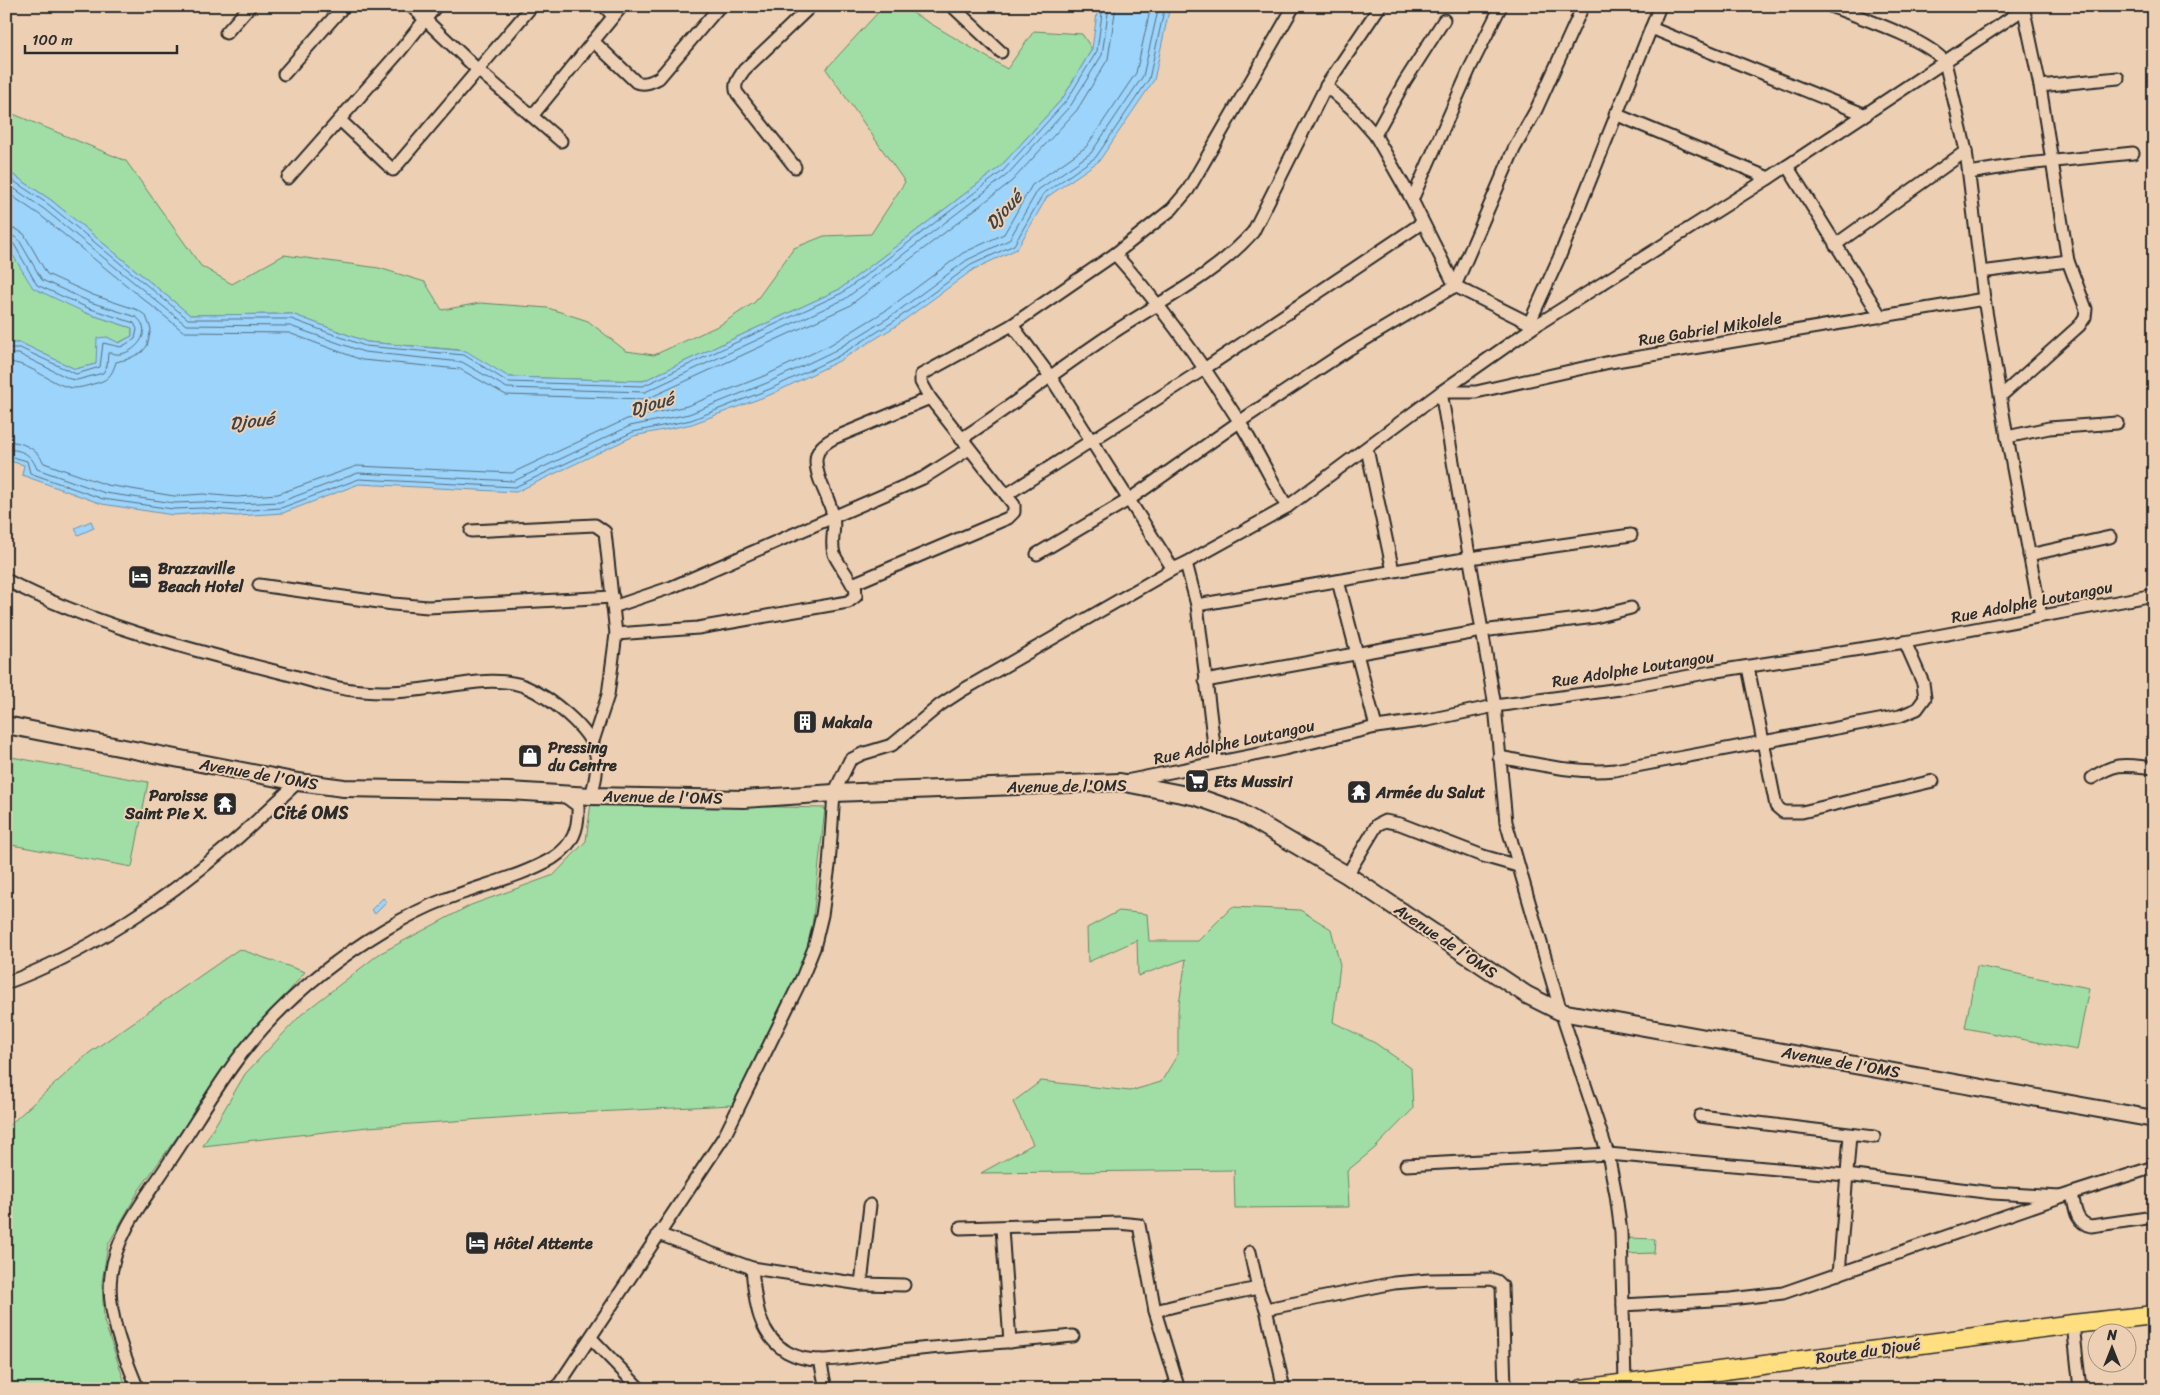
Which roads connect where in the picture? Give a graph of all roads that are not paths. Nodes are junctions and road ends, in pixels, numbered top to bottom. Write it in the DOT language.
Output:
graph roads {
  1 [pos="250,6"];
  2 [pos="344,6"];
  3 [pos="411,6"];
  4 [pos="436,6"];
  5 [pos="532,6"];
  6 [pos="604,6"];
  7 [pos="622,6"];
  8 [pos="720,6"];
  9 [pos="952,6"];
  10 [pos="1294,6"];
  11 [pos="1380,6"];
  12 [pos="1501,6"];
  13 [pos="1583,6"];
  14 [pos="1660,6"];
  15 [pos="1830,6"];
  16 [pos="2024,8"];
  17 [pos="804,11"];
  18 [pos="613,16"];
  19 [pos="425,19"];
  20 [pos="1444,20"];
  21 [pos="1651,28"];
  22 [pos="226,33"];
  23 [pos="593,41"];
  24 [pos="1001,52"];
  25 [pos="1946,62"];
  26 [pos="478,70"];
  27 [pos="284,74"];
  28 [pos="2118,78"];
  29 [pos="1326,86"];
  30 [pos="2040,86"];
  31 [pos="1615,114"];
  32 [pos="1866,115"];
  33 [pos="532,116"];
  34 [pos="340,120"];
  35 [pos="1375,135"];
  36 [pos="561,141"];
  37 [pos="1966,151"];
  38 [pos="2133,153"];
  39 [pos="2051,162"];
  40 [pos="1787,166"];
  41 [pos="795,167"];
  42 [pos="1969,173"];
  43 [pos="288,178"];
  44 [pos="1769,178"];
  45 [pos="1412,200"];
  46 [pos="1422,223"];
  47 [pos="1835,245"];
  48 [pos="1115,254"];
  49 [pos="2068,261"];
  50 [pos="1981,272"];
  51 [pos="1455,286"];
  52 [pos="1984,298"];
  53 [pos="1158,304"];
  54 [pos="1881,317"];
  55 [pos="1012,325"];
  56 [pos="1532,325"];
  57 [pos="1204,369"];
  58 [pos="1050,376"];
  59 [pos="1442,392"];
  60 [pos="2002,395"];
  61 [pos="930,398"];
  62 [pos="1239,422"];
  63 [pos="2118,423"];
  64 [pos="2007,437"];
  65 [pos="1091,440"];
  66 [pos="965,444"];
  67 [pos="1366,448"];
  68 [pos="1006,495"];
  69 [pos="1130,499"];
  70 [pos="1287,507"];
  71 [pos="834,516"];
  72 [pos="471,531"];
  73 [pos="1631,535"];
  74 [pos="2110,537"];
  75 [pos="1037,554"];
  76 [pos="2029,556"];
  77 [pos="1470,558"];
  78 [pos="1186,563"];
  79 [pos="1173,569"];
  80 [pos="1393,571"];
  81 [pos="6,580"];
  82 [pos="1338,581"];
  83 [pos="854,583"];
  84 [pos="259,585"];
  85 [pos="2154,595"];
  86 [pos="613,602"];
  87 [pos="1197,605"];
  88 [pos="1631,608"];
  89 [pos="2041,616"];
  90 [pos="1482,631"];
  91 [pos="616,634"];
  92 [pos="1905,642"];
  93 [pos="1356,655"];
  94 [pos="1748,666"];
  95 [pos="1205,681"];
  96 [pos="1495,706"];
  97 [pos="6,725"];
  98 [pos="1376,728"];
  99 [pos="1762,743"];
  100 [pos="592,744"];
  101 [pos="1499,757"];
  102 [pos="1216,762"];
  103 [pos="2154,768"];
  104 [pos="2092,778"];
  105 [pos="1933,781"];
  106 [pos="298,782"];
  107 [pos="1120,782"];
  108 [pos="834,793"];
  109 [pos="564,794"];
  110 [pos="591,796"];
  111 [pos="1518,866"];
  112 [pos="1347,875"];
  113 [pos="6,983"];
  114 [pos="1561,1012"];
  115 [pos="1700,1116"];
  116 [pos="2154,1119"];
  117 [pos="1850,1135"];
  118 [pos="1874,1137"];
  119 [pos="1608,1154"];
  120 [pos="1406,1164"];
  121 [pos="2154,1167"];
  122 [pos="1846,1175"];
  123 [pos="2072,1193"];
  124 [pos="2060,1197"];
  125 [pos="870,1205"];
  126 [pos="2154,1217"];
  127 [pos="960,1228"];
  128 [pos="1002,1228"];
  129 [pos="658,1234"];
  130 [pos="1250,1252"];
  131 [pos="752,1268"];
  132 [pos="1839,1274"];
  133 [pos="861,1284"];
  134 [pos="904,1285"];
  135 [pos="1258,1288"];
  136 [pos="1623,1305"];
  137 [pos="1266,1310"];
  138 [pos="1156,1311"];
  139 [pos="2154,1315"];
  140 [pos="2073,1324"];
  141 [pos="1073,1336"];
  142 [pos="591,1338"];
  143 [pos="1010,1342"];
  144 [pos="820,1360"];
  145 [pos="1625,1383"];
  146 [pos="138,1389"];
  147 [pos="556,1389"];
  148 [pos="640,1389"];
  149 [pos="826,1389"];
  150 [pos="1168,1389"];
  151 [pos="1284,1389"];
  152 [pos="1505,1389"];
  153 [pos="1582,1389"];
  154 [pos="2080,1389"];
  1 -- 22 [label="street"];
  2 -- 27 [label="street"];
  3 -- 19 [label="street"];
  4 -- 19 [label="street"];
  5 -- 26 [label="street"];
  6 -- 18 [label="street"];
  7 -- 18 [label="street"];
  8 -- 23 [label="street"];
  9 -- 24 [label="street"];
  10 -- 48 [label="street"];
  11 -- 29 [label="street"];
  12 -- 45 [label="street"];
  13 -- 51 [label="street"];
  14 -- 21 [label="street"];
  15 -- 25 [label="street"];
  16 -- 25 [label="street"];
  16 -- 30 [label="street"];
  17 -- 41 [label="street"];
  18 -- 23 [label="street"];
  19 -- 26 [label="street"];
  19 -- 34 [label="street"];
  20 -- 35 [label="street"];
  21 -- 31 [label="street"];
  21 -- 32 [label="street"];
  23 -- 33 [label="street"];
  25 -- 32 [label="street"];
  25 -- 37 [label="street"];
  26 -- 33 [label="street"];
  26 -- 34 [label="street"];
  28 -- 30 [label="street"];
  29 -- 35 [label="street"];
  29 -- 53 [label="street"];
  30 -- 39 [label="street"];
  31 -- 44 [label="street"];
  31 -- 56 [label="street"];
  32 -- 40 [label="street"];
  33 -- 36 [label="street"];
  34 -- 43 [label="street"];
  35 -- 45 [label="street"];
  37 -- 42 [label="street"];
  37 -- 47 [label="street"];
  38 -- 39 [label="street"];
  39 -- 42 [label="street"];
  39 -- 49 [label="street"];
  40 -- 44 [label="street"];
  40 -- 47 [label="street"];
  42 -- 50 [label="street"];
  44 -- 56 [label="street"];
  45 -- 46 [label="street"];
  46 -- 51 [label="street"];
  46 -- 57 [label="street"];
  47 -- 54 [label="street"];
  48 -- 53 [label="street"];
  48 -- 55 [label="street"];
  49 -- 50 [label="street"];
  49 -- 60 [label="street"];
  50 -- 52 [label="street"];
  51 -- 56 [label="street"];
  51 -- 62 [label="street"];
  52 -- 54 [label="street, Rue Gabriel Mikolele"];
  52 -- 60 [label="street"];
  53 -- 57 [label="street"];
  53 -- 58 [label="street"];
  54 -- 59 [label="street, Rue Gabriel Mikolele"];
  55 -- 58 [label="street"];
  55 -- 61 [label="street"];
  56 -- 59 [label="street"];
  57 -- 62 [label="street"];
  57 -- 65 [label="street"];
  58 -- 65 [label="street"];
  58 -- 66 [label="street"];
  59 -- 67 [label="street"];
  59 -- 77 [label="street"];
  60 -- 64 [label="street"];
  61 -- 66 [label="street"];
  61 -- 71 [label="street"];
  62 -- 69 [label="street"];
  62 -- 70 [label="street"];
  63 -- 64 [label="street"];
  64 -- 76 [label="street"];
  65 -- 68 [label="street"];
  65 -- 69 [label="street"];
  66 -- 68 [label="street"];
  66 -- 71 [label="street"];
  67 -- 70 [label="street"];
  67 -- 80 [label="street"];
  68 -- 83 [label="street"];
  69 -- 75 [label="street"];
  69 -- 79 [label="street"];
  70 -- 78 [label="street"];
  71 -- 83 [label="street"];
  71 -- 86 [label="street"];
  72 -- 86 [label="street"];
  73 -- 77 [label="street"];
  74 -- 76 [label="street"];
  76 -- 89 [label="street"];
  77 -- 80 [label="street"];
  77 -- 90 [label="street"];
  78 -- 79 [label="street"];
  78 -- 87 [label="street"];
  79 -- 108 [label="street"];
  80 -- 82 [label="street"];
  81 -- 100 [label="street"];
  82 -- 87 [label="street"];
  82 -- 93 [label="street"];
  83 -- 91 [label="street"];
  84 -- 86 [label="street"];
  85 -- 89 [label="street, Rue Adolphe Loutangou"];
  86 -- 91 [label="street"];
  87 -- 95 [label="street"];
  88 -- 90 [label="street"];
  89 -- 92 [label="street, Rue Adolphe Loutangou"];
  90 -- 93 [label="street"];
  90 -- 96 [label="street"];
  91 -- 100 [label="street"];
  92 -- 94 [label="street, Rue Adolphe Loutangou"];
  92 -- 99 [label="street"];
  93 -- 95 [label="street"];
  93 -- 98 [label="street"];
  94 -- 96 [label="street, Rue Adolphe Loutangou"];
  94 -- 99 [label="street"];
  95 -- 102 [label="street"];
  96 -- 98 [label="street, Rue Adolphe Loutangou"];
  96 -- 101 [label="street"];
  97 -- 106 [label="street, Avenue de l'OMS"];
  98 -- 102 [label="street, Rue Adolphe Loutangou"];
  99 -- 101 [label="street"];
  99 -- 105 [label="street"];
  100 -- 110 [label="street"];
  101 -- 111 [label="street"];
  102 -- 107 [label="street, Rue Adolphe Loutangou"];
  103 -- 104 [label="street"];
  106 -- 109 [label="street, Avenue de l'OMS"];
  106 -- 113 [label="street"];
  107 -- 108 [label="street, Avenue de l'OMS"];
  107 -- 112 [label="street, Avenue de l'OMS"];
  108 -- 110 [label="street, Avenue de l'OMS"];
  108 -- 129 [label="street"];
  109 -- 110 [label="street, Avenue de l'OMS"];
  109 -- 146 [label="street"];
  111 -- 112 [label="street"];
  111 -- 114 [label="street"];
  112 -- 114 [label="street, Avenue de l'OMS"];
  114 -- 116 [label="street, Avenue de l'OMS"];
  114 -- 119 [label="street"];
  115 -- 117 [label="street"];
  117 -- 118 [label="street"];
  117 -- 122 [label="street"];
  119 -- 120 [label="street"];
  119 -- 122 [label="street"];
  119 -- 136 [label="street"];
  121 -- 123 [label="street"];
  122 -- 124 [label="street"];
  122 -- 132 [label="street"];
  123 -- 124 [label="street"];
  123 -- 126 [label="street"];
  124 -- 132 [label="street"];
  125 -- 133 [label="street"];
  127 -- 128 [label="street"];
  128 -- 138 [label="street"];
  128 -- 143 [label="street"];
  129 -- 131 [label="street"];
  129 -- 142 [label="street"];
  130 -- 135 [label="street"];
  131 -- 133 [label="street"];
  131 -- 144 [label="street"];
  132 -- 136 [label="street"];
  133 -- 134 [label="street"];
  135 -- 137 [label="street"];
  135 -- 138 [label="street"];
  136 -- 145 [label="street"];
  137 -- 151 [label="street"];
  137 -- 152 [label="street"];
  138 -- 150 [label="street"];
  139 -- 140 [label="main road, Route du Djoué"];
  140 -- 145 [label="main road, Route du Djoué"];
  140 -- 154 [label="street"];
  141 -- 143 [label="street"];
  142 -- 147 [label="street"];
  142 -- 148 [label="street"];
  143 -- 144 [label="street"];
  144 -- 149 [label="street"];
  145 -- 153 [label="main road, Route du Djoué"];
}
